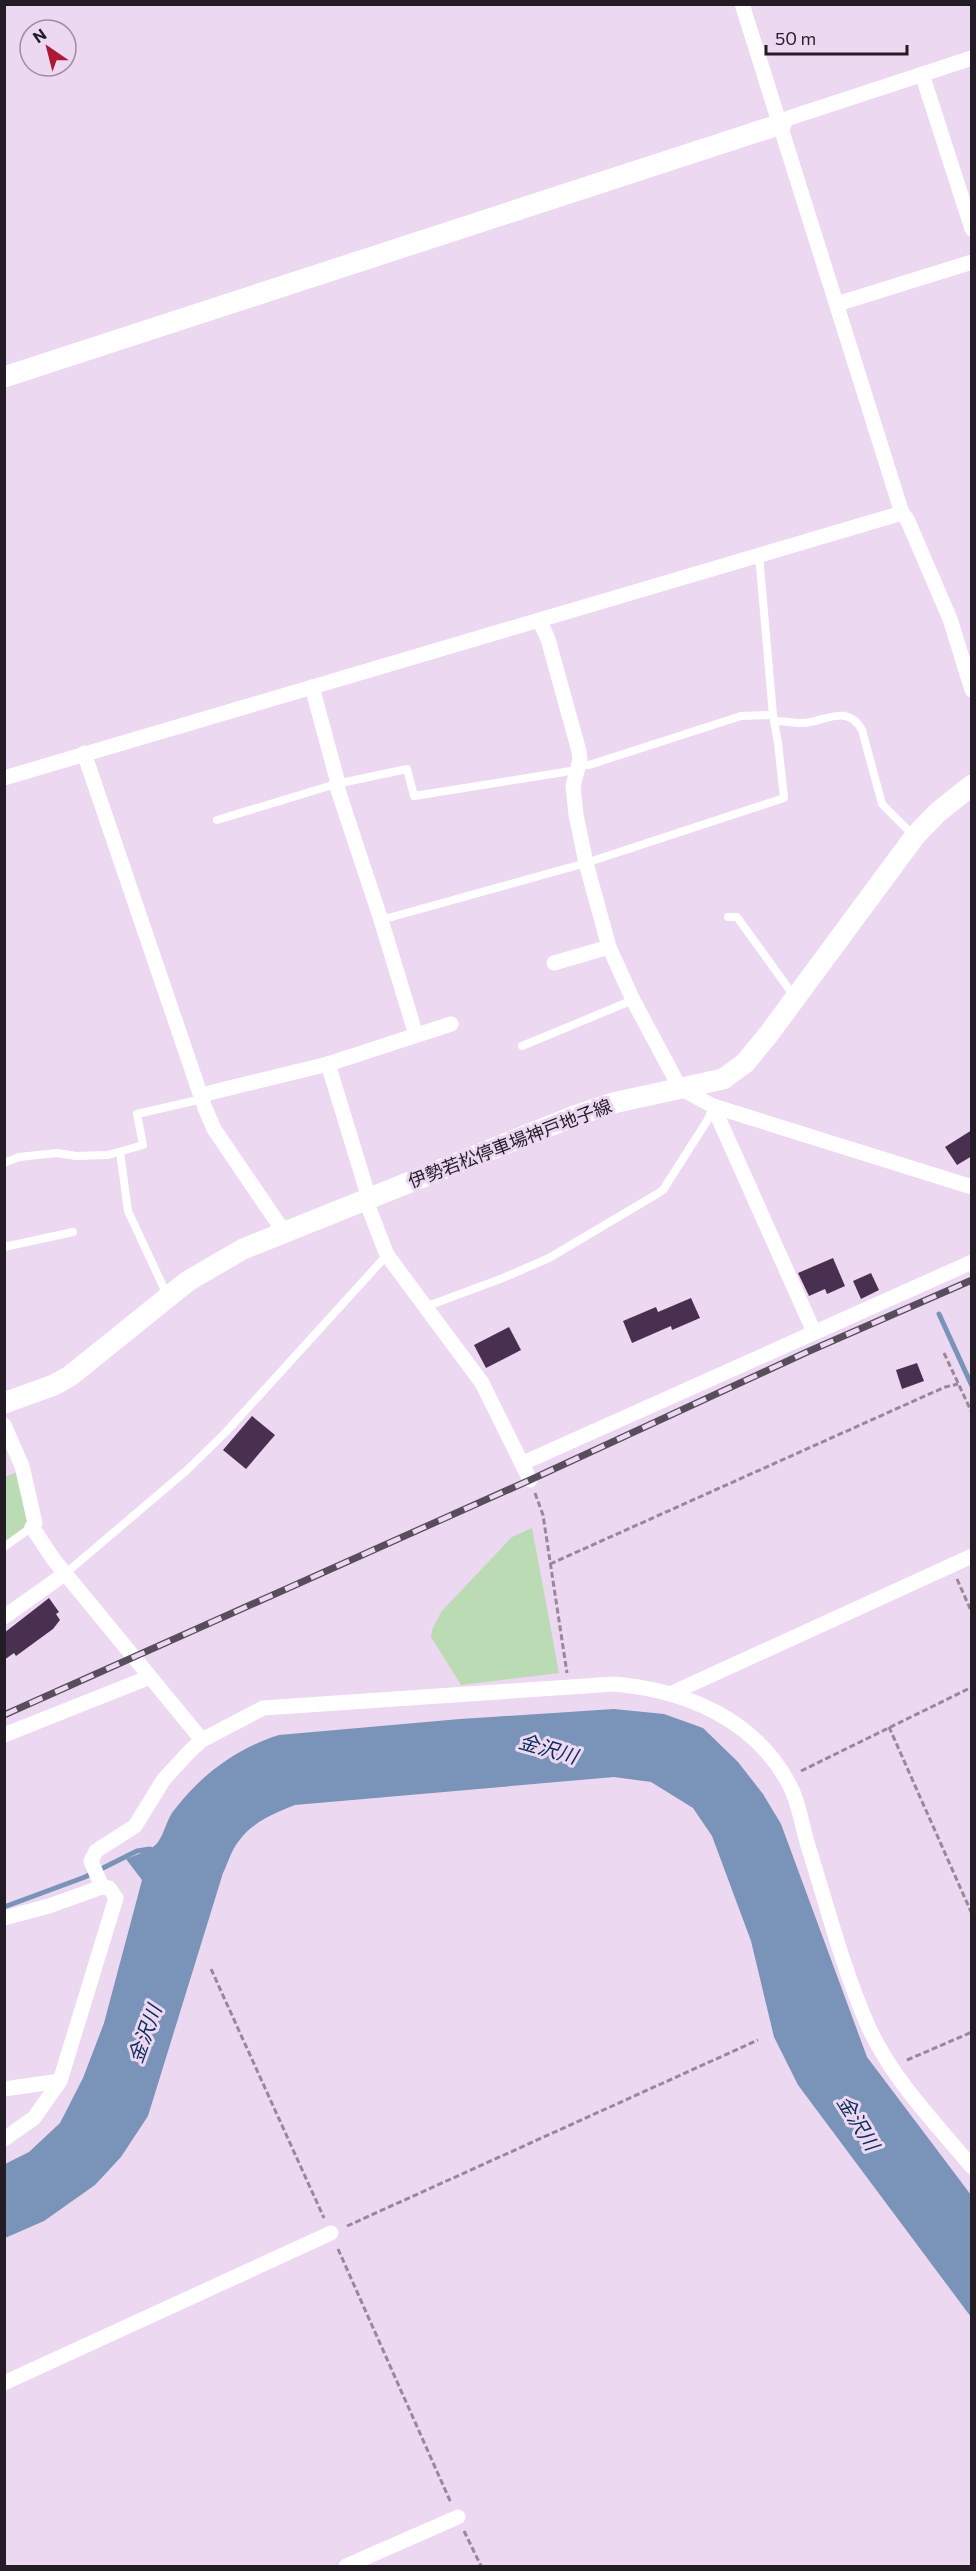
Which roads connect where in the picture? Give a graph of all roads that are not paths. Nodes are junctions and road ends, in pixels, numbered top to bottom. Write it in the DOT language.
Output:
graph roads {
  1 [pos="742,4"];
  2 [pos="972,58"];
  3 [pos="922,74"];
  4 [pos="781,124"];
  5 [pos="972,229"];
  6 [pos="972,262"];
  7 [pos="837,304"];
  8 [pos="4,377"];
  9 [pos="902,513"];
  10 [pos="759,555"];
  11 [pos="539,620"];
  12 [pos="312,687"];
  13 [pos="972,690"];
  14 [pos="774,718"];
  15 [pos="84,753"];
  16 [pos="578,766"];
  17 [pos="4,778"];
  18 [pos="337,783"];
  19 [pos="972,785"];
  20 [pos="217,820"];
  21 [pos="915,836"];
  22 [pos="586,863"];
  23 [pos="728,917"];
  24 [pos="381,920"];
  25 [pos="609,947"];
  26 [pos="554,963"];
  27 [pos="795,997"];
  28 [pos="633,999"];
  29 [pos="451,1024"];
  30 [pos="416,1035"];
  31 [pos="522,1047"];
  32 [pos="328,1064"];
  33 [pos="680,1089"];
  34 [pos="202,1097"];
  35 [pos="713,1106"];
  36 [pos="120,1152"];
  37 [pos="4,1163"];
  38 [pos="972,1187"];
  39 [pos="367,1200"];
  40 [pos="73,1232"];
  41 [pos="284,1232"];
  42 [pos="4,1247"];
  43 [pos="387,1255"];
  44 [pos="972,1262"];
  45 [pos="168,1297"];
  46 [pos="425,1307"];
  47 [pos="814,1332"];
  48 [pos="4,1404"];
  49 [pos="4,1425"];
  50 [pos="523,1463"];
  51 [pos="530,1480"];
  52 [pos="32,1527"];
  53 [pos="4,1547"];
  54 [pos="972,1556"];
  55 [pos="66,1573"];
  56 [pos="4,1617"];
  57 [pos="150,1677"];
  58 [pos="672,1693"];
  59 [pos="4,1735"];
  60 [pos="202,1740"];
  61 [pos="98,1877"];
  62 [pos="4,1918"];
  63 [pos="60,2081"];
  64 [pos="4,2089"];
  65 [pos="4,2139"];
  66 [pos="972,2167"];
  67 [pos="331,2233"];
  68 [pos="4,2383"];
  69 [pos="458,2517"];
  70 [pos="346,2566"];
  1 -- 4 [label="street"];
  2 -- 3 [label="street"];
  3 -- 4 [label="street"];
  3 -- 5 [label="street"];
  4 -- 7 [label="street"];
  4 -- 8 [label="main road"];
  6 -- 7 [label="street"];
  7 -- 9 [label="street"];
  9 -- 10 [label="street"];
  9 -- 13 [label="street"];
  10 -- 11 [label="street"];
  10 -- 14 [label="lane"];
  11 -- 12 [label="street"];
  11 -- 16 [label="street"];
  12 -- 15 [label="street"];
  12 -- 18 [label="street"];
  14 -- 16 [label="lane"];
  14 -- 21 [label="lane"];
  14 -- 22 [label="lane"];
  15 -- 17 [label="street"];
  15 -- 34 [label="street"];
  16 -- 18 [label="lane"];
  16 -- 22 [label="street"];
  18 -- 20 [label="lane"];
  18 -- 24 [label="street"];
  19 -- 21 [label="main road, 伊勢若松停車場神戸地子線"];
  21 -- 27 [label="main road, 伊勢若松停車場神戸地子線"];
  22 -- 24 [label="lane"];
  22 -- 25 [label="street"];
  23 -- 27 [label="lane"];
  24 -- 30 [label="street"];
  25 -- 26 [label="street"];
  25 -- 28 [label="street"];
  27 -- 33 [label="main road, 伊勢若松停車場神戸地子線"];
  28 -- 31 [label="lane"];
  28 -- 33 [label="street"];
  29 -- 30 [label="street"];
  30 -- 32 [label="street"];
  32 -- 34 [label="street"];
  32 -- 39 [label="street"];
  33 -- 35 [label="street"];
  33 -- 39 [label="main road, 伊勢若松停車場神戸地子線"];
  34 -- 36 [label="lane"];
  34 -- 41 [label="street"];
  35 -- 38 [label="street"];
  35 -- 46 [label="lane"];
  35 -- 47 [label="street"];
  36 -- 37 [label="lane"];
  36 -- 45 [label="lane"];
  39 -- 41 [label="main road, 伊勢若松停車場神戸地子線"];
  39 -- 43 [label="street"];
  40 -- 42 [label="lane"];
  41 -- 45 [label="main road, 伊勢若松停車場神戸地子線"];
  43 -- 46 [label="street"];
  43 -- 55 [label="lane"];
  44 -- 47 [label="street"];
  45 -- 48 [label="main road, 伊勢若松停車場神戸地子線"];
  46 -- 50 [label="street"];
  47 -- 50 [label="street"];
  49 -- 52 [label="street"];
  50 -- 51 [label="street"];
  52 -- 53 [label="lane"];
  52 -- 55 [label="street"];
  54 -- 58 [label="street"];
  55 -- 56 [label="street"];
  55 -- 57 [label="street"];
  57 -- 59 [label="street"];
  57 -- 60 [label="street"];
  58 -- 60 [label="street"];
  58 -- 66 [label="street"];
  60 -- 61 [label="street"];
  61 -- 62 [label="street"];
  61 -- 63 [label="street"];
  63 -- 64 [label="street"];
  63 -- 65 [label="street"];
  67 -- 68 [label="street"];
  69 -- 70 [label="street"];
}
